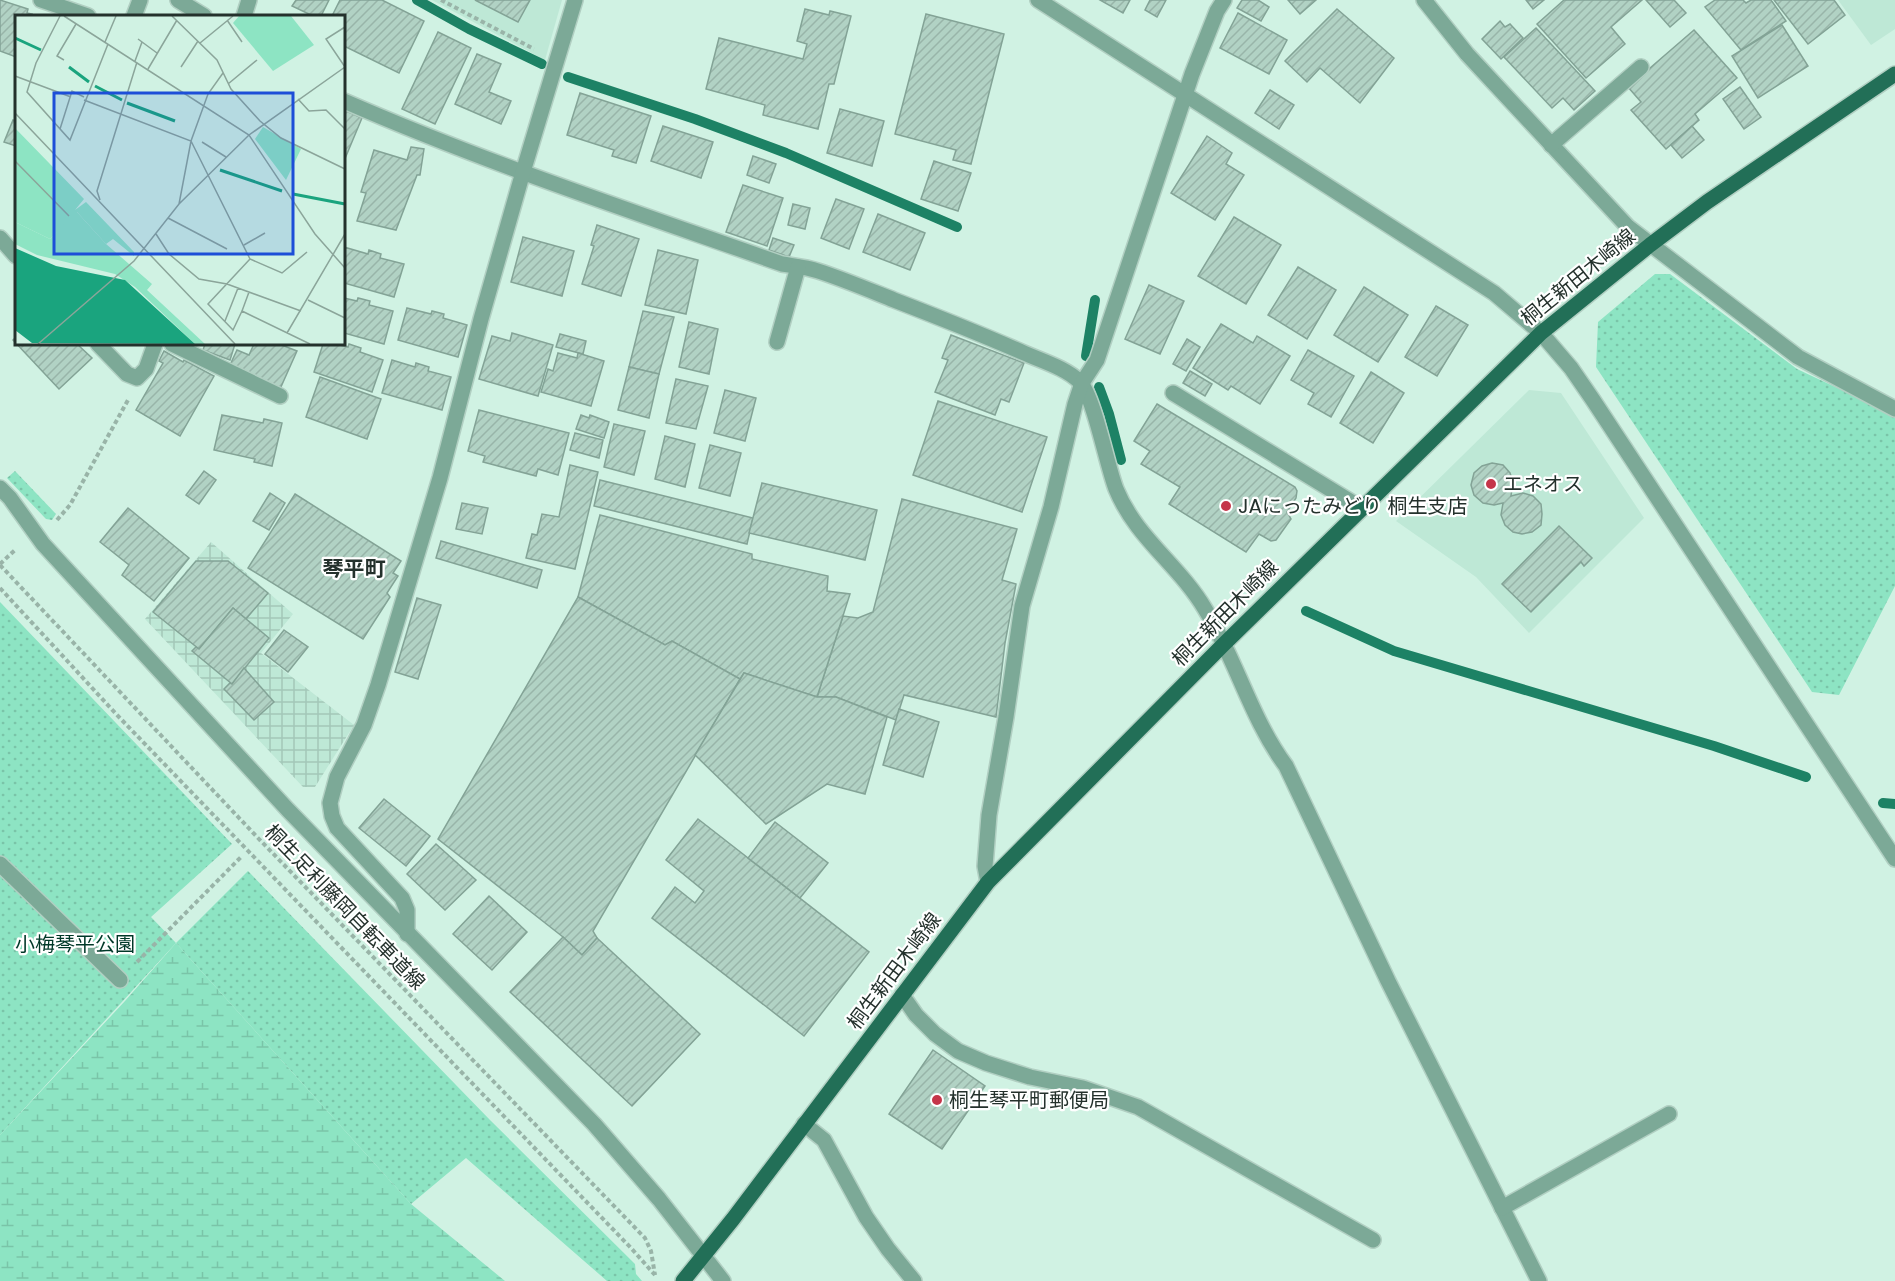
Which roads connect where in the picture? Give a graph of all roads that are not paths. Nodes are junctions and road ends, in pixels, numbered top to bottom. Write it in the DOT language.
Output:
graph roads {
  1 [pos="40,0"];
  2 [pos="140,0"];
  3 [pos="178,0"];
  4 [pos="249,0"];
  5 [pos="575,0"];
  6 [pos="1038,0"];
  7 [pos="1224,0"];
  8 [pos="1424,0"];
  9 [pos="85,15"];
  10 [pos="134,15"];
  11 [pos="202,15"];
  12 [pos="244,15"];
  13 [pos="1641,67"];
  14 [pos="1895,74"];
  15 [pos="1186,94"];
  16 [pos="345,101"];
  17 [pos="1551,145"];
  18 [pos="523,172"];
  19 [pos="0,238"];
  20 [pos="1650,244"];
  21 [pos="15,255"];
  22 [pos="798,267"];
  23 [pos="1541,333"];
  24 [pos="777,342"];
  25 [pos="99,345"];
  26 [pos="155,345"];
  27 [pos="174,345"];
  28 [pos="1082,383"];
  29 [pos="1173,393"];
  30 [pos="280,396"];
  31 [pos="1895,409"];
  32 [pos="0,488"];
  33 [pos="1361,508"];
  34 [pos="1223,645"];
  35 [pos="1895,859"];
  36 [pos="0,864"];
  37 [pos="988,882"];
  38 [pos="407,934"];
  39 [pos="120,980"];
  40 [pos="902,995"];
  41 [pos="1669,1114"];
  42 [pos="804,1124"];
  43 [pos="1502,1208"];
  44 [pos="1373,1240"];
  45 [pos="702,1255"];
  46 [pos="682,1281"];
  47 [pos="723,1281"];
  48 [pos="914,1281"];
  49 [pos="1539,1281"];
  1 -- 9 [label="street"];
  2 -- 10 [label="street"];
  3 -- 11 [label="street"];
  4 -- 12 [label="street"];
  5 -- 18 [label="street"];
  6 -- 15 [label="street"];
  7 -- 15 [label="street"];
  8 -- 17 [label="street"];
  13 -- 17 [label="street"];
  14 -- 20 [label="main road, 桐生新田木崎線"];
  15 -- 23 [label="street"];
  15 -- 28 [label="street"];
  16 -- 18 [label="street"];
  17 -- 20 [label="street"];
  18 -- 22 [label="street"];
  18 -- 38 [label="street"];
  19 -- 21 [label="street"];
  20 -- 23 [label="main road, 桐生新田木崎線"];
  20 -- 31 [label="street"];
  22 -- 24 [label="street"];
  22 -- 28 [label="street"];
  23 -- 33 [label="main road, 桐生新田木崎線"];
  23 -- 35 [label="street"];
  25 -- 26 [label="street"];
  27 -- 30 [label="street"];
  28 -- 34 [label="street"];
  28 -- 37 [label="street"];
  29 -- 33 [label="street"];
  32 -- 38 [label="street"];
  33 -- 34 [label="main road, 桐生新田木崎線"];
  34 -- 37 [label="main road, 桐生新田木崎線"];
  34 -- 43 [label="street"];
  36 -- 39 [label="street"];
  37 -- 40 [label="main road, 桐生新田木崎線"];
  38 -- 45 [label="street"];
  40 -- 42 [label="main road, 桐生新田木崎線"];
  40 -- 44 [label="street"];
  41 -- 43 [label="street"];
  42 -- 45 [label="main road, 桐生新田木崎線"];
  42 -- 48 [label="street"];
  43 -- 49 [label="street"];
  45 -- 46 [label="main road, 桐生新田木崎線"];
  45 -- 47 [label="street"];
}
